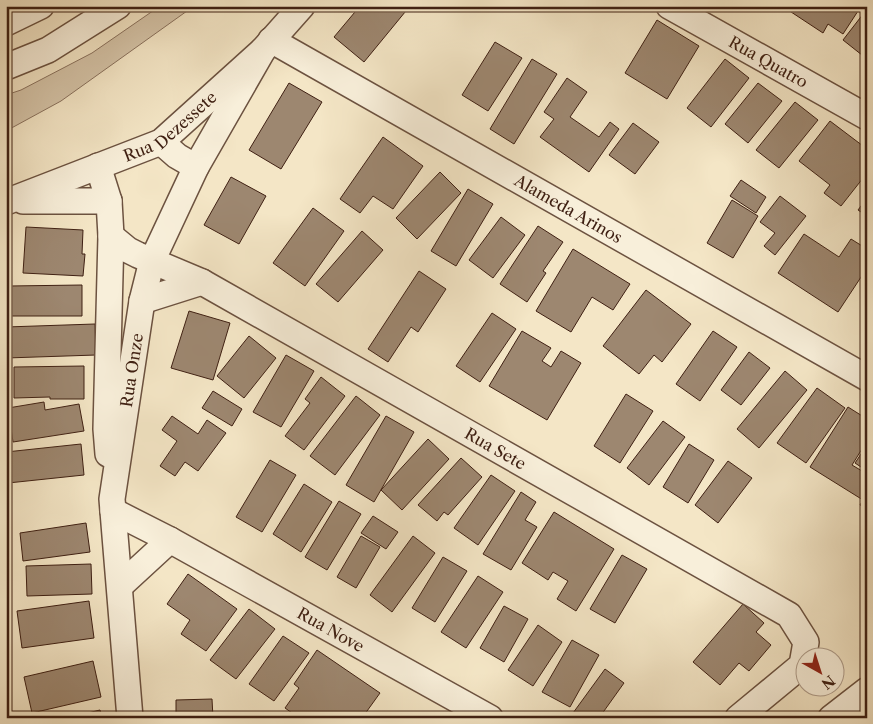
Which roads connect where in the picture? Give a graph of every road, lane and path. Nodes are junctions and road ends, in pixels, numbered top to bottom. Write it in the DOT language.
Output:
graph roads {
  1 [pos="41,6"];
  2 [pos="118,6"];
  3 [pos="302,6"];
  4 [pos="670,6"];
  5 [pos="6,23"];
  6 [pos="267,45"];
  7 [pos="6,68"];
  8 [pos="867,117"];
  9 [pos="161,142"];
  10 [pos="98,166"];
  11 [pos="196,167"];
  12 [pos="7,201"];
  13 [pos="109,201"];
  14 [pos="112,236"];
  15 [pos="152,261"];
  16 [pos="202,282"];
  17 [pos="142,300"];
  18 [pos="867,378"];
  19 [pos="113,505"];
  20 [pos="170,540"];
  21 [pos="120,586"];
  22 [pos="867,690"];
  23 [pos="130,718"];
  24 [pos="490,718"];
  25 [pos="738,718"];
  26 [pos="831,718"];
  1 -- 5 [label="street"];
  2 -- 7 [label="street"];
  3 -- 6 [label="street, Rua Dezessete"];
  4 -- 8 [label="street, Rua Quatro"];
  6 -- 9 [label="street, Rua Dezessete"];
  6 -- 11 [label="street, Rua Onze"];
  6 -- 18 [label="street, Alameda Arinos"];
  9 -- 10 [label="street, Rua Dezessete"];
  9 -- 11 [label="street"];
  10 -- 12 [label="street, Rua Dezessete"];
  10 -- 13 [label="street"];
  11 -- 15 [label="street, Rua Onze"];
  12 -- 13 [label="street, Rua Dezessete"];
  13 -- 14 [label="street"];
  14 -- 15 [label="street, Rua Sete"];
  14 -- 19 [label="street"];
  15 -- 16 [label="street, Rua Sete"];
  15 -- 17 [label="street, Rua Onze"];
  16 -- 17 [label="street"];
  16 -- 25 [label="street, Rua Sete"];
  17 -- 19 [label="street, Rua Onze"];
  19 -- 20 [label="street, Rua Nove"];
  19 -- 21 [label="street, Rua Onze"];
  20 -- 21 [label="street"];
  20 -- 24 [label="street, Rua Nove"];
  21 -- 23 [label="street, Rua Onze"];
  22 -- 26 [label="street"];
}
